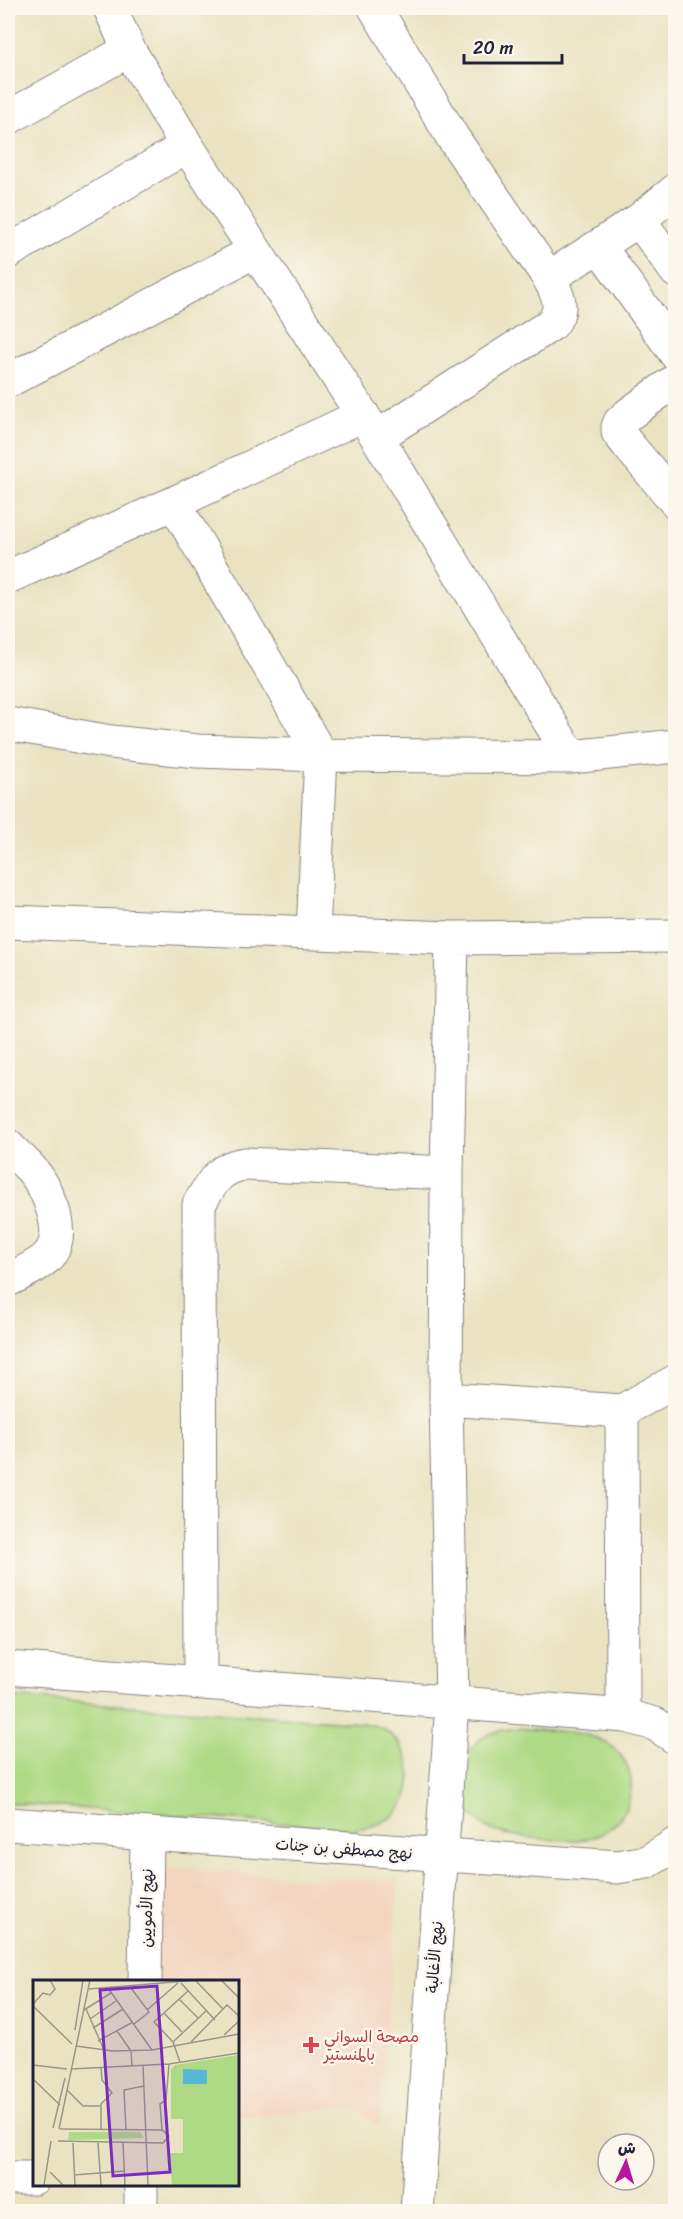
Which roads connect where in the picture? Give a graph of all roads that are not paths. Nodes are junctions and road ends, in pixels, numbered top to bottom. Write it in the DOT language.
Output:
graph roads {
  1 [pos="110,8"];
  2 [pos="375,8"];
  3 [pos="129,50"];
  4 [pos="8,118"];
  5 [pos="187,146"];
  6 [pos="675,190"];
  7 [pos="639,220"];
  8 [pos="599,246"];
  9 [pos="255,251"];
  10 [pos="8,252"];
  11 [pos="675,271"];
  12 [pos="549,278"];
  13 [pos="675,354"];
  14 [pos="675,380"];
  15 [pos="8,381"];
  16 [pos="370,426"];
  17 [pos="675,502"];
  18 [pos="174,503"];
  19 [pos="8,577"];
  20 [pos="8,723"];
  21 [pos="675,746"];
  22 [pos="321,755"];
  23 [pos="571,758"];
  24 [pos="8,922"];
  25 [pos="313,933"];
  26 [pos="675,936"];
  27 [pos="452,938"];
  28 [pos="8,1146"];
  29 [pos="447,1173"];
  30 [pos="8,1280"];
  31 [pos="675,1381"];
  32 [pos="446,1399"];
  33 [pos="622,1411"];
  34 [pos="8,1668"];
  35 [pos="200,1682"];
  36 [pos="452,1703"];
  37 [pos="623,1716"];
  38 [pos="675,1738"];
  39 [pos="8,1824"];
  40 [pos="147,1835"];
  41 [pos="675,1844"];
  42 [pos="441,1855"];
  43 [pos="145,1980"];
  44 [pos="8,2178"];
  45 [pos="33,2178"];
  46 [pos="141,2186"];
  47 [pos="141,2211"];
  48 [pos="417,2211"];
  1 -- 3 [label="street"];
  2 -- 12 [label="street"];
  3 -- 4 [label="street"];
  3 -- 5 [label="street"];
  5 -- 9 [label="street"];
  5 -- 10 [label="street"];
  6 -- 7 [label="street"];
  7 -- 8 [label="street"];
  7 -- 11 [label="street"];
  8 -- 12 [label="street"];
  8 -- 13 [label="street"];
  9 -- 15 [label="street"];
  9 -- 16 [label="street"];
  12 -- 16 [label="street"];
  14 -- 17 [label="street"];
  16 -- 18 [label="street"];
  16 -- 23 [label="street"];
  18 -- 19 [label="street"];
  18 -- 22 [label="street"];
  20 -- 22 [label="street"];
  21 -- 23 [label="street"];
  22 -- 23 [label="street"];
  22 -- 25 [label="street"];
  24 -- 25 [label="street"];
  25 -- 27 [label="street"];
  26 -- 27 [label="street"];
  27 -- 29 [label="street, نهج الأغالبة"];
  28 -- 30 [label="street"];
  29 -- 32 [label="street, نهج الأغالبة"];
  29 -- 35 [label="street"];
  31 -- 33 [label="street"];
  32 -- 33 [label="street"];
  32 -- 36 [label="street, نهج الأغالبة"];
  33 -- 37 [label="street"];
  34 -- 35 [label="street"];
  35 -- 36 [label="street"];
  36 -- 37 [label="street"];
  36 -- 42 [label="street, نهج الأغالبة"];
  37 -- 38 [label="street"];
  39 -- 40 [label="street, نهج مصطفى بن جنات"];
  40 -- 42 [label="street, نهج مصطفى بن جنات"];
  40 -- 43 [label="street, نهج الأمويين"];
  41 -- 42 [label="street, نهج مصطفى بن جنات"];
  42 -- 48 [label="street, نهج الأغالبة"];
  44 -- 45 [label="street"];
  46 -- 47 [label="street"];
}
